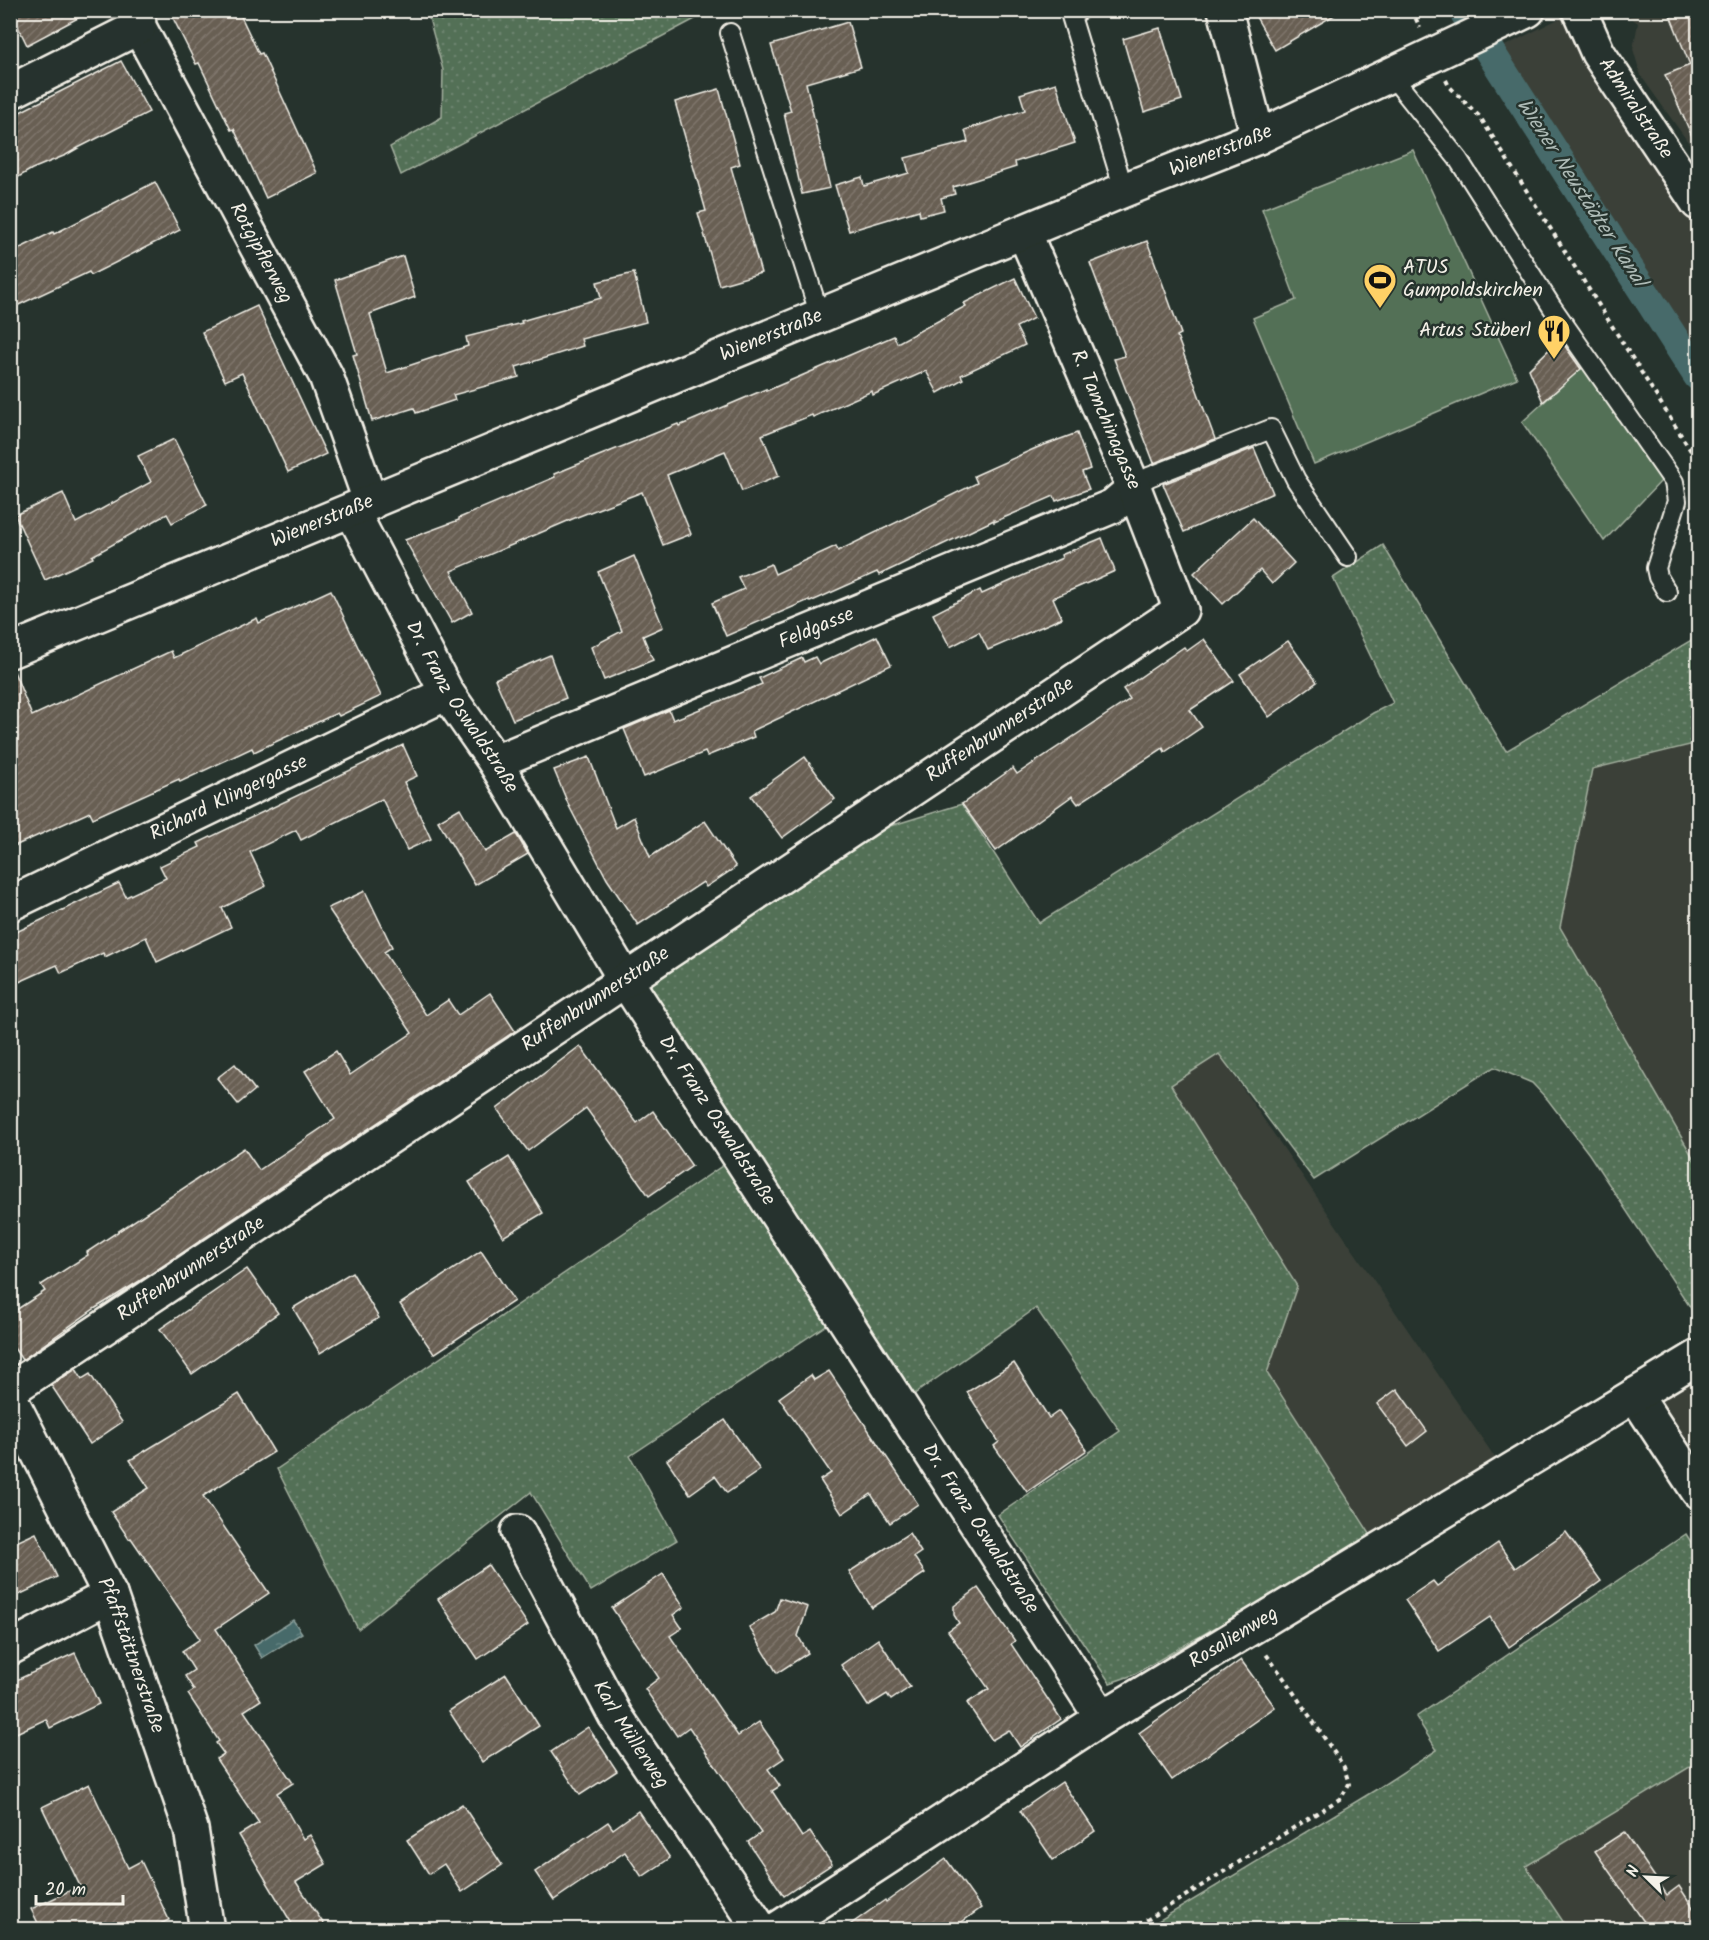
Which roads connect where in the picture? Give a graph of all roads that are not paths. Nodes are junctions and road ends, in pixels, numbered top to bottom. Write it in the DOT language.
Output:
graph roads {
  1 [pos="1080,10"];
  2 [pos="1225,10"];
  3 [pos="1579,10"];
  4 [pos="1518,16"];
  5 [pos="138,19"];
  6 [pos="730,33"];
  7 [pos="1391,75"];
  8 [pos="11,90"];
  9 [pos="1258,137"];
  10 [pos="1124,190"];
  11 [pos="1698,202"];
  12 [pos="1024,232"];
  13 [pos="820,316"];
  14 [pos="1134,488"];
  15 [pos="361,507"];
  16 [pos="1348,557"];
  17 [pos="1667,592"];
  18 [pos="1181,610"];
  19 [pos="10,651"];
  20 [pos="447,693"];
  21 [pos="495,762"];
  22 [pos="10,904"];
  23 [pos="626,981"];
  24 [pos="1698,1357"];
  25 [pos="10,1390"];
  26 [pos="1635,1395"];
  27 [pos="10,1398"];
  28 [pos="1698,1491"];
  29 [pos="518,1532"];
  30 [pos="110,1595"];
  31 [pos="10,1648"];
  32 [pos="1102,1718"];
  33 [pos="207,1929"];
  34 [pos="761,1929"];
  35 [pos="776,1929"];
  1 -- 10 [label="lane"];
  2 -- 9 [label="street"];
  3 -- 11 [label="street, Admiralstraße"];
  4 -- 7 [label="street, Wienerstraße"];
  5 -- 8 [label="street"];
  5 -- 15 [label="street, Rotgipflerweg"];
  6 -- 13 [label="lane"];
  7 -- 9 [label="street, Wienerstraße"];
  7 -- 17 [label="lane"];
  9 -- 10 [label="street, Wienerstraße"];
  10 -- 12 [label="street, Wienerstraße"];
  12 -- 13 [label="street, Wienerstraße"];
  12 -- 14 [label="street, R. Tamchinagasse"];
  13 -- 15 [label="street, Wienerstraße"];
  14 -- 16 [label="lane"];
  14 -- 18 [label="street, R. Tamchinagasse"];
  14 -- 21 [label="street, Feldgasse"];
  15 -- 19 [label="street, Wienerstraße"];
  15 -- 20 [label="street, Dr. Franz Oswaldstraße"];
  18 -- 23 [label="street, Ruffenbrunnerstraße"];
  20 -- 21 [label="street, Dr. Franz Oswaldstraße"];
  20 -- 22 [label="street, Richard Klingergasse"];
  21 -- 23 [label="street, Dr. Franz Oswaldstraße"];
  23 -- 25 [label="street, Ruffenbrunnerstraße"];
  23 -- 32 [label="street, Dr. Franz Oswaldstraße"];
  24 -- 26 [label="street, Rosalienweg"];
  26 -- 28 [label="street"];
  26 -- 32 [label="street, Rosalienweg"];
  27 -- 30 [label="street, Pfaffstättnerstraße"];
  29 -- 34 [label="street, Karl Müllerweg"];
  30 -- 31 [label="street"];
  30 -- 33 [label="street, Pfaffstättnerstraße"];
  32 -- 35 [label="street, Rosalienweg"];
}
